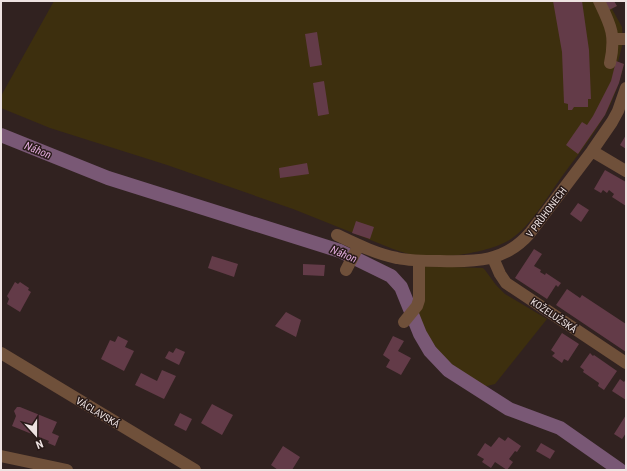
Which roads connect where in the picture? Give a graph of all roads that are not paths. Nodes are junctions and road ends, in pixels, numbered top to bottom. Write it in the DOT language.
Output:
graph roads {
  1 [pos="599,1"];
  2 [pos="626,38"];
  3 [pos="614,39"];
  4 [pos="610,64"];
  5 [pos="626,88"];
  6 [pos="592,151"];
  7 [pos="626,171"];
  8 [pos="337,235"];
  9 [pos="357,248"];
  10 [pos="493,258"];
  11 [pos="419,261"];
  12 [pos="346,270"];
  13 [pos="404,322"];
  14 [pos="1,353"];
  15 [pos="626,363"];
  16 [pos="1,456"];
  17 [pos="67,470"];
  18 [pos="195,470"];
  1 -- 3 [label="street"];
  2 -- 3 [label="street"];
  3 -- 4 [label="street"];
  5 -- 6 [label="street, V PRŮHONECH"];
  6 -- 7 [label="street"];
  6 -- 10 [label="street, V PRŮHONECH"];
  8 -- 9 [label="street, V PRŮHONECH"];
  9 -- 11 [label="street, V PRŮHONECH"];
  9 -- 12 [label="street"];
  10 -- 11 [label="street, V PRŮHONECH"];
  10 -- 15 [label="street, KOŽELUŽSKÁ"];
  11 -- 13 [label="street"];
  14 -- 18 [label="street, VÁCLAVSKÁ"];
  16 -- 17 [label="street"];
}
